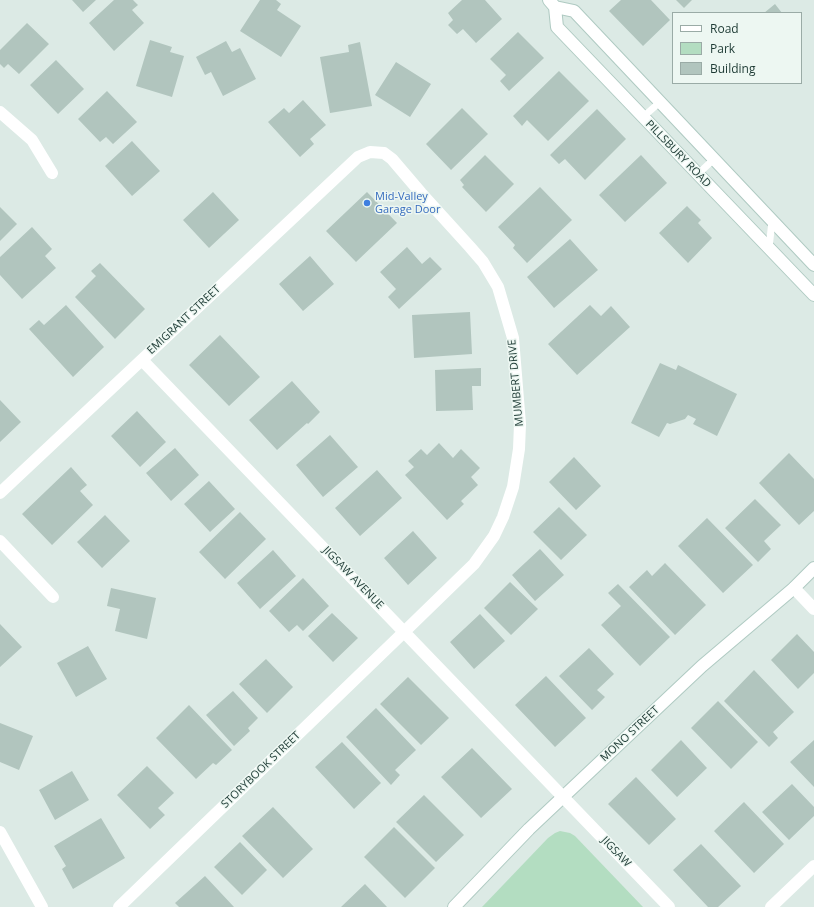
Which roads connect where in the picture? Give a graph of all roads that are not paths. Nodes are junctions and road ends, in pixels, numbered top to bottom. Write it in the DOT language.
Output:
graph roads {
  1 [pos="555,2"];
  2 [pos="660,102"];
  3 [pos="0,112"];
  4 [pos="643,117"];
  5 [pos="370,152"];
  6 [pos="714,159"];
  7 [pos="52,173"];
  8 [pos="698,174"];
  9 [pos="772,221"];
  10 [pos="769,248"];
  11 [pos="814,265"];
  12 [pos="814,295"];
  13 [pos="142,360"];
  14 [pos="0,493"];
  15 [pos="0,541"];
  16 [pos="814,568"];
  17 [pos="794,588"];
  18 [pos="53,597"];
  19 [pos="814,609"];
  20 [pos="404,632"];
  21 [pos="563,797"];
  22 [pos="0,832"];
  23 [pos="814,866"];
  24 [pos="42,907"];
  25 [pos="119,907"];
  26 [pos="454,907"];
  27 [pos="669,907"];
  28 [pos="770,907"];
  1 -- 2 [label="street, PILLSBURY ROAD"];
  1 -- 4 [label="street, PILLSBURY ROAD"];
  2 -- 4 [label="lane"];
  2 -- 6 [label="street, PILLSBURY ROAD"];
  3 -- 7 [label="street"];
  4 -- 8 [label="street, PILLSBURY ROAD"];
  5 -- 13 [label="street, EMIGRANT STREET"];
  5 -- 20 [label="street, MUMBERT DRIVE"];
  6 -- 8 [label="lane"];
  6 -- 9 [label="street, PILLSBURY ROAD"];
  8 -- 10 [label="street, PILLSBURY ROAD"];
  9 -- 10 [label="lane"];
  9 -- 11 [label="street, PILLSBURY ROAD"];
  10 -- 12 [label="street, PILLSBURY ROAD"];
  13 -- 14 [label="street, EMIGRANT STREET"];
  13 -- 20 [label="street, JIGSAW AVENUE"];
  15 -- 18 [label="street"];
  16 -- 17 [label="street, MONO STREET"];
  17 -- 19 [label="street"];
  17 -- 21 [label="street, MONO STREET"];
  20 -- 21 [label="street, JIGSAW AVENUE"];
  20 -- 25 [label="street, STORYBOOK STREET"];
  21 -- 26 [label="street, MONO STREET"];
  21 -- 27 [label="street, JIGSAW"];
  22 -- 24 [label="street"];
  23 -- 28 [label="street"];
}
